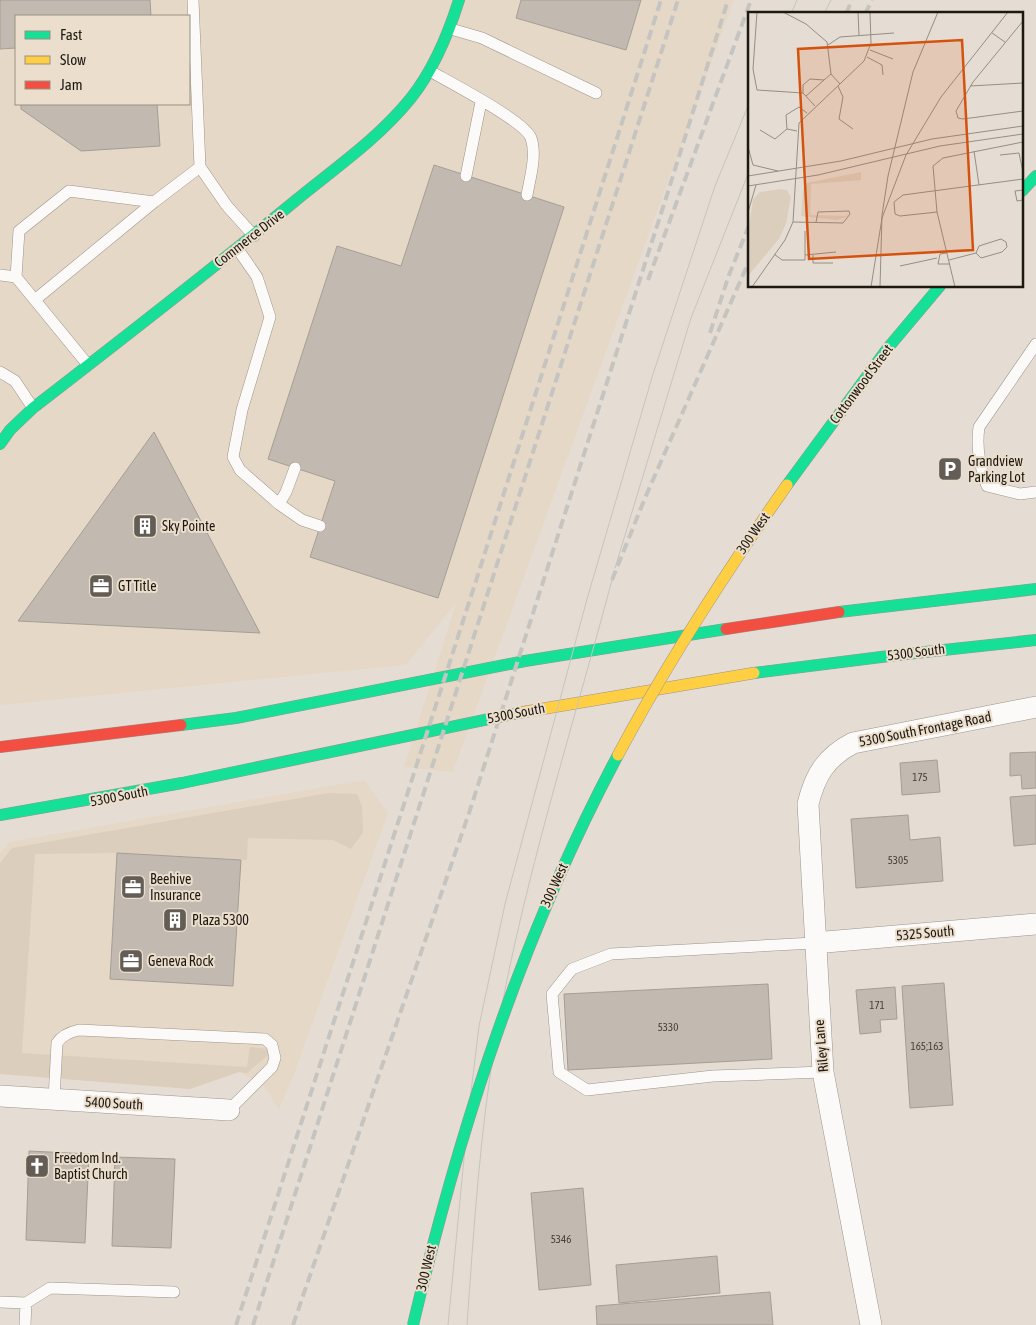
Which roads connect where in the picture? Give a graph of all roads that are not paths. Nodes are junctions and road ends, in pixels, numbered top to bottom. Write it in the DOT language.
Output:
graph roads {
  1 [pos="193,0"];
  2 [pos="459,0"];
  3 [pos="451,29"];
  4 [pos="430,71"];
  5 [pos="596,93"];
  6 [pos="481,102"];
  7 [pos="200,167"];
  8 [pos="466,176"];
  9 [pos="1036,176"];
  10 [pos="1024,189"];
  11 [pos="527,195"];
  12 [pos="154,202"];
  13 [pos="254,236"];
  14 [pos="237,248"];
  15 [pos="0,276"];
  16 [pos="16,277"];
  17 [pos="938,288"];
  18 [pos="36,299"];
  19 [pos="1036,344"];
  20 [pos="88,365"];
  21 [pos="0,372"];
  22 [pos="33,408"];
  23 [pos="0,444"];
  24 [pos="296,468"];
  25 [pos="787,485"];
  26 [pos="1036,492"];
  27 [pos="279,504"];
  28 [pos="320,526"];
  29 [pos="1036,589"];
  30 [pos="1036,640"];
  31 [pos="1036,707"];
  32 [pos="0,747"];
  33 [pos="822,766"];
  34 [pos="0,815"];
  35 [pos="1036,924"];
  36 [pos="814,943"];
  37 [pos="823,1072"];
  38 [pos="0,1096"];
  39 [pos="54,1099"];
  40 [pos="229,1110"];
  41 [pos="174,1292"];
  42 [pos="0,1302"];
  43 [pos="26,1303"];
  44 [pos="25,1325"];
  45 [pos="413,1325"];
  46 [pos="871,1325"];
  1 -- 7 [label="lane"];
  2 -- 3 [label="main road, Commerce Drive"];
  3 -- 4 [label="main road, Commerce Drive"];
  3 -- 5 [label="lane"];
  4 -- 6 [label="lane"];
  4 -- 13 [label="main road, Commerce Drive"];
  6 -- 8 [label="lane"];
  6 -- 11 [label="lane"];
  7 -- 12 [label="lane"];
  7 -- 13 [label="lane"];
  9 -- 10 [label="main road"];
  12 -- 16 [label="lane"];
  12 -- 18 [label="lane"];
  13 -- 14 [label="main road, Commerce Drive"];
  14 -- 20 [label="main road, Commerce Drive"];
  14 -- 27 [label="lane"];
  15 -- 16 [label="lane"];
  16 -- 18 [label="lane"];
  17 -- 25 [label="main road, Cottonwood Street"];
  18 -- 20 [label="lane"];
  19 -- 26 [label="lane"];
  20 -- 22 [label="main road, Commerce Drive"];
  21 -- 22 [label="lane"];
  22 -- 23 [label="main road, Commerce Drive"];
  24 -- 27 [label="lane"];
  25 -- 45 [label="main road, 300 West, bridge"];
  27 -- 28 [label="lane"];
  29 -- 32 [label="main road"];
  30 -- 34 [label="main road, 5300 South"];
  31 -- 33 [label="street, 5300 South Frontage Road"];
  33 -- 36 [label="street, Riley Lane"];
  35 -- 36 [label="street, 5325 South"];
  36 -- 37 [label="street, Riley Lane"];
  36 -- 37 [label="lane"];
  37 -- 46 [label="street, Riley Lane"];
  38 -- 39 [label="street, 5400 South"];
  39 -- 40 [label="street, 5400 South"];
  39 -- 40 [label="lane"];
  41 -- 43 [label="lane"];
  42 -- 43 [label="lane"];
  43 -- 44 [label="lane"];
}
